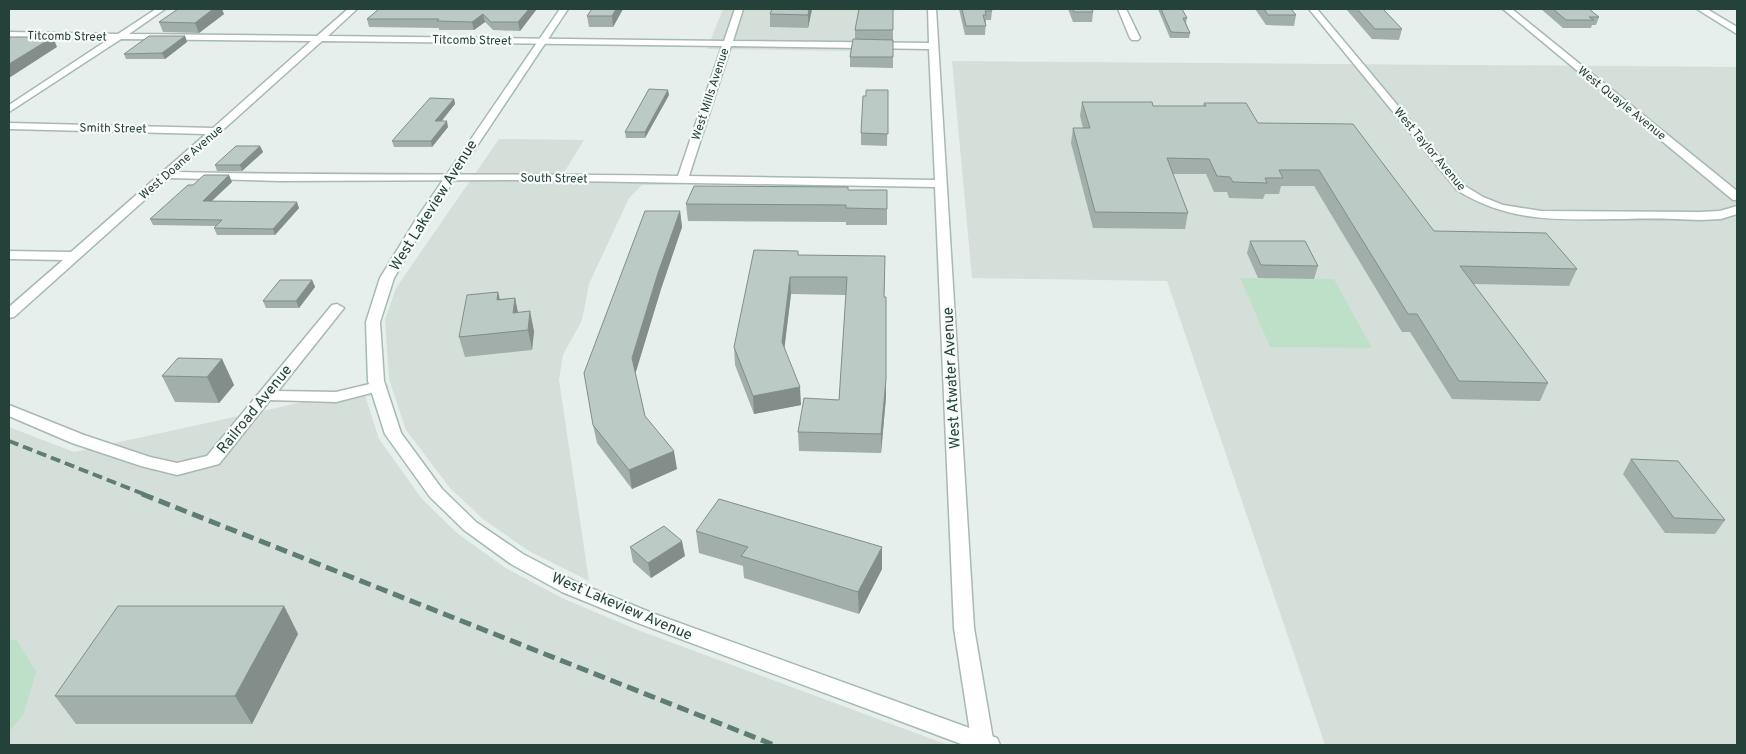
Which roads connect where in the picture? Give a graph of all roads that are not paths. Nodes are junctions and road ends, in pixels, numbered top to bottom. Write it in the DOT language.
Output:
graph roads {
  1 [pos="161,9"];
  2 [pos="353,9"];
  3 [pos="564,9"];
  4 [pos="739,9"];
  5 [pos="932,9"];
  6 [pos="1122,9"];
  7 [pos="1313,9"];
  8 [pos="1507,9"];
  9 [pos="1701,9"];
  10 [pos="1737,31"];
  11 [pos="9,36"];
  12 [pos="118,37"];
  13 [pos="1135,38"];
  14 [pos="318,39"];
  15 [pos="542,41"];
  16 [pos="727,43"];
  17 [pos="934,46"];
  18 [pos="9,108"];
  19 [pos="9,126"];
  20 [pos="217,131"];
  21 [pos="167,175"];
  22 [pos="450,177"];
  23 [pos="682,180"];
  24 [pos="940,184"];
  25 [pos="1737,196"];
  26 [pos="1737,210"];
  27 [pos="9,255"];
  28 [pos="74,256"];
  29 [pos="337,308"];
  30 [pos="9,314"];
  31 [pos="378,387"];
  32 [pos="266,395"];
  33 [pos="9,410"];
  34 [pos="985,744"];
  1 -- 12 [label="street"];
  2 -- 14 [label="street, West Doane Avenue"];
  3 -- 15 [label="street, West Lakeview Avenue"];
  4 -- 16 [label="street, West Mills Avenue"];
  5 -- 17 [label="street, West Atwater Avenue"];
  6 -- 13 [label="street"];
  7 -- 26 [label="street, West Taylor Avenue"];
  8 -- 25 [label="street, West Quayle Avenue"];
  9 -- 10 [label="street"];
  11 -- 12 [label="street, Titcomb Street"];
  12 -- 14 [label="street, Titcomb Street"];
  12 -- 18 [label="street"];
  14 -- 15 [label="street, Titcomb Street"];
  14 -- 20 [label="street, West Doane Avenue"];
  15 -- 16 [label="street, Titcomb Street"];
  15 -- 22 [label="street, West Lakeview Avenue"];
  16 -- 17 [label="street, Titcomb Street"];
  16 -- 23 [label="street, West Mills Avenue"];
  17 -- 24 [label="street, West Atwater Avenue"];
  19 -- 20 [label="street, Smith Street"];
  20 -- 21 [label="street, West Doane Avenue"];
  21 -- 22 [label="street, South Street"];
  21 -- 28 [label="street, West Doane Avenue"];
  22 -- 23 [label="street, South Street"];
  22 -- 31 [label="street, West Lakeview Avenue"];
  23 -- 24 [label="street, South Street"];
  24 -- 34 [label="street, West Atwater Avenue"];
  27 -- 28 [label="street"];
  28 -- 30 [label="street, West Doane Avenue"];
  29 -- 32 [label="street, Railroad Avenue"];
  31 -- 32 [label="street"];
  31 -- 34 [label="street, West Lakeview Avenue"];
  32 -- 33 [label="street, Railroad Avenue"];
}
